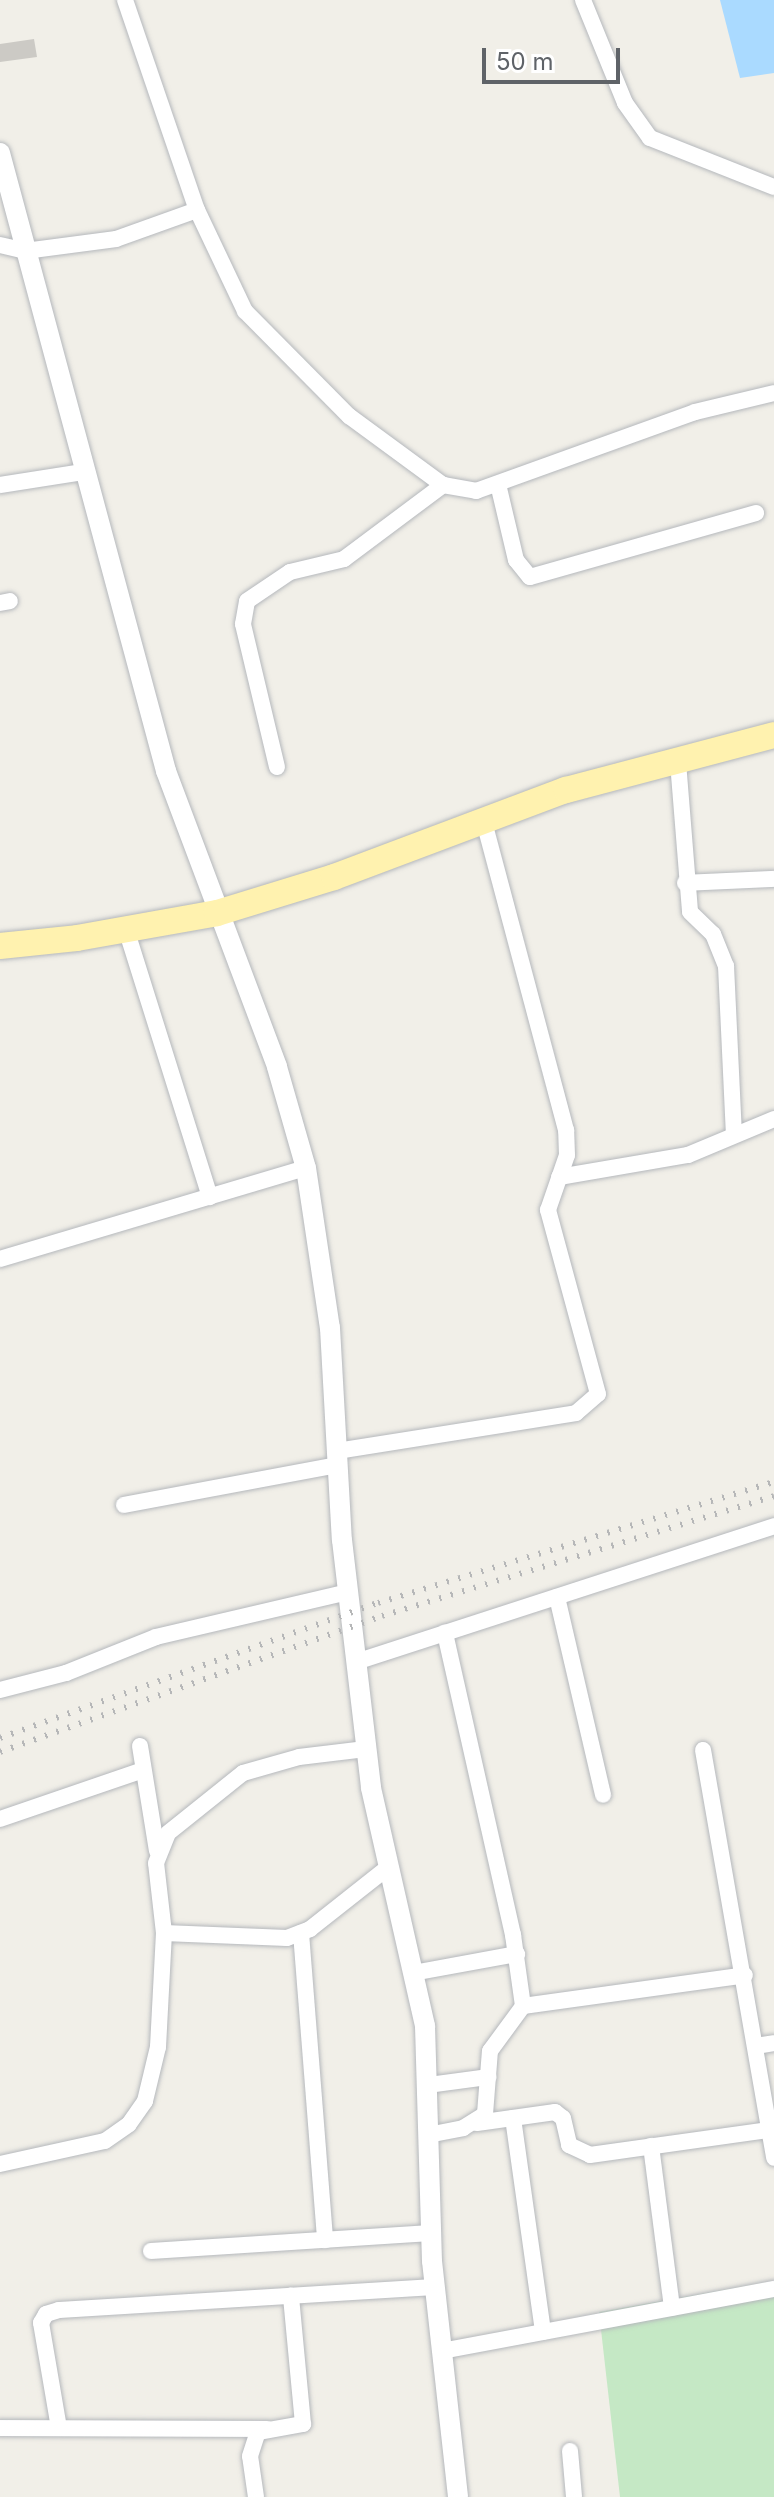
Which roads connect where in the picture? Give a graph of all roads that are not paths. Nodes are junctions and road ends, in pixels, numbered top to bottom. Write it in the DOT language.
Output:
graph roads {
  1 [pos="125,0"];
  2 [pos="583,0"];
  3 [pos="0,153"];
  4 [pos="774,187"];
  5 [pos="197,210"];
  6 [pos="0,245"];
  7 [pos="25,251"];
  8 [pos="774,393"];
  9 [pos="83,472"];
  10 [pos="498,484"];
  11 [pos="0,485"];
  12 [pos="443,485"];
  13 [pos="756,513"];
  14 [pos="774,735"];
  15 [pos="678,762"];
  16 [pos="277,767"];
  17 [pos="484,821"];
  18 [pos="774,879"];
  19 [pos="685,883"];
  20 [pos="217,913"];
  21 [pos="126,929"];
  22 [pos="0,946"];
  23 [pos="774,1119"];
  24 [pos="734,1134"];
  25 [pos="306,1168"];
  26 [pos="559,1177"];
  27 [pos="210,1197"];
  28 [pos="0,1259"];
  29 [pos="338,1458"];
  30 [pos="124,1505"];
  31 [pos="774,1526"];
  32 [pos="348,1592"];
  33 [pos="557,1597"];
  34 [pos="445,1633"];
  35 [pos="356,1662"];
  36 [pos="0,1690"];
  37 [pos="140,1746"];
  38 [pos="366,1749"];
  39 [pos="703,1750"];
  40 [pos="143,1770"];
  41 [pos="603,1795"];
  42 [pos="0,1819"];
  43 [pos="157,1852"];
  44 [pos="386,1869"];
  45 [pos="164,1933"];
  46 [pos="301,1933"];
  47 [pos="517,1954"];
  48 [pos="413,1973"];
  49 [pos="745,1975"];
  50 [pos="523,2006"];
  51 [pos="774,2043"];
  52 [pos="756,2046"];
  53 [pos="488,2077"];
  54 [pos="428,2085"];
  55 [pos="770,2108"];
  56 [pos="513,2118"];
  57 [pos="477,2123"];
  58 [pos="769,2130"];
  59 [pos="428,2135"];
  60 [pos="651,2146"];
  61 [pos="774,2158"];
  62 [pos="0,2164"];
  63 [pos="430,2233"];
  64 [pos="325,2240"];
  65 [pos="151,2251"];
  66 [pos="434,2287"];
  67 [pos="774,2289"];
  68 [pos="291,2296"];
  69 [pos="672,2308"];
  70 [pos="543,2332"];
  71 [pos="442,2351"];
  72 [pos="0,2428"];
  73 [pos="59,2428"];
  74 [pos="267,2429"];
  75 [pos="570,2451"];
  76 [pos="256,2497"];
  77 [pos="458,2497"];
  78 [pos="574,2497"];
  1 -- 5 [label="street"];
  2 -- 4 [label="street"];
  3 -- 7 [label="street"];
  5 -- 7 [label="street"];
  5 -- 12 [label="street"];
  6 -- 7 [label="street"];
  7 -- 9 [label="street"];
  8 -- 10 [label="street"];
  9 -- 11 [label="street"];
  9 -- 20 [label="street"];
  10 -- 12 [label="street"];
  10 -- 13 [label="street"];
  12 -- 16 [label="street"];
  14 -- 15 [label="main road"];
  15 -- 17 [label="main road"];
  15 -- 19 [label="street"];
  17 -- 20 [label="main road"];
  17 -- 26 [label="street"];
  18 -- 19 [label="street"];
  19 -- 24 [label="street"];
  20 -- 21 [label="main road"];
  20 -- 25 [label="street"];
  21 -- 22 [label="main road"];
  21 -- 27 [label="street"];
  23 -- 24 [label="street"];
  24 -- 26 [label="street"];
  25 -- 27 [label="street"];
  25 -- 29 [label="street"];
  26 -- 29 [label="street"];
  27 -- 28 [label="street"];
  29 -- 30 [label="street"];
  29 -- 32 [label="street"];
  31 -- 33 [label="street"];
  32 -- 35 [label="street"];
  32 -- 36 [label="street"];
  33 -- 34 [label="street"];
  33 -- 41 [label="street"];
  34 -- 35 [label="street"];
  34 -- 47 [label="street"];
  35 -- 38 [label="street"];
  37 -- 40 [label="street"];
  38 -- 43 [label="street"];
  38 -- 44 [label="street"];
  39 -- 49 [label="street"];
  40 -- 42 [label="street"];
  40 -- 43 [label="street"];
  43 -- 45 [label="street"];
  44 -- 46 [label="street"];
  44 -- 48 [label="street"];
  45 -- 46 [label="street"];
  45 -- 62 [label="street"];
  46 -- 64 [label="street"];
  47 -- 48 [label="street"];
  47 -- 50 [label="street"];
  48 -- 54 [label="street"];
  49 -- 50 [label="street"];
  49 -- 52 [label="street"];
  50 -- 53 [label="street"];
  51 -- 52 [label="street"];
  52 -- 55 [label="street"];
  53 -- 54 [label="street"];
  53 -- 57 [label="street"];
  54 -- 59 [label="street"];
  55 -- 58 [label="street"];
  56 -- 57 [label="street"];
  56 -- 60 [label="street"];
  56 -- 70 [label="street"];
  57 -- 59 [label="street"];
  58 -- 60 [label="street"];
  58 -- 61 [label="street"];
  59 -- 63 [label="street"];
  60 -- 69 [label="street"];
  63 -- 64 [label="street"];
  63 -- 66 [label="street"];
  64 -- 65 [label="street"];
  66 -- 68 [label="street"];
  66 -- 71 [label="street"];
  67 -- 69 [label="street"];
  68 -- 73 [label="street"];
  68 -- 74 [label="street"];
  69 -- 70 [label="street"];
  70 -- 71 [label="street"];
  71 -- 77 [label="street"];
  72 -- 73 [label="street"];
  73 -- 74 [label="street"];
  74 -- 76 [label="street"];
  75 -- 78 [label="street"];
}
